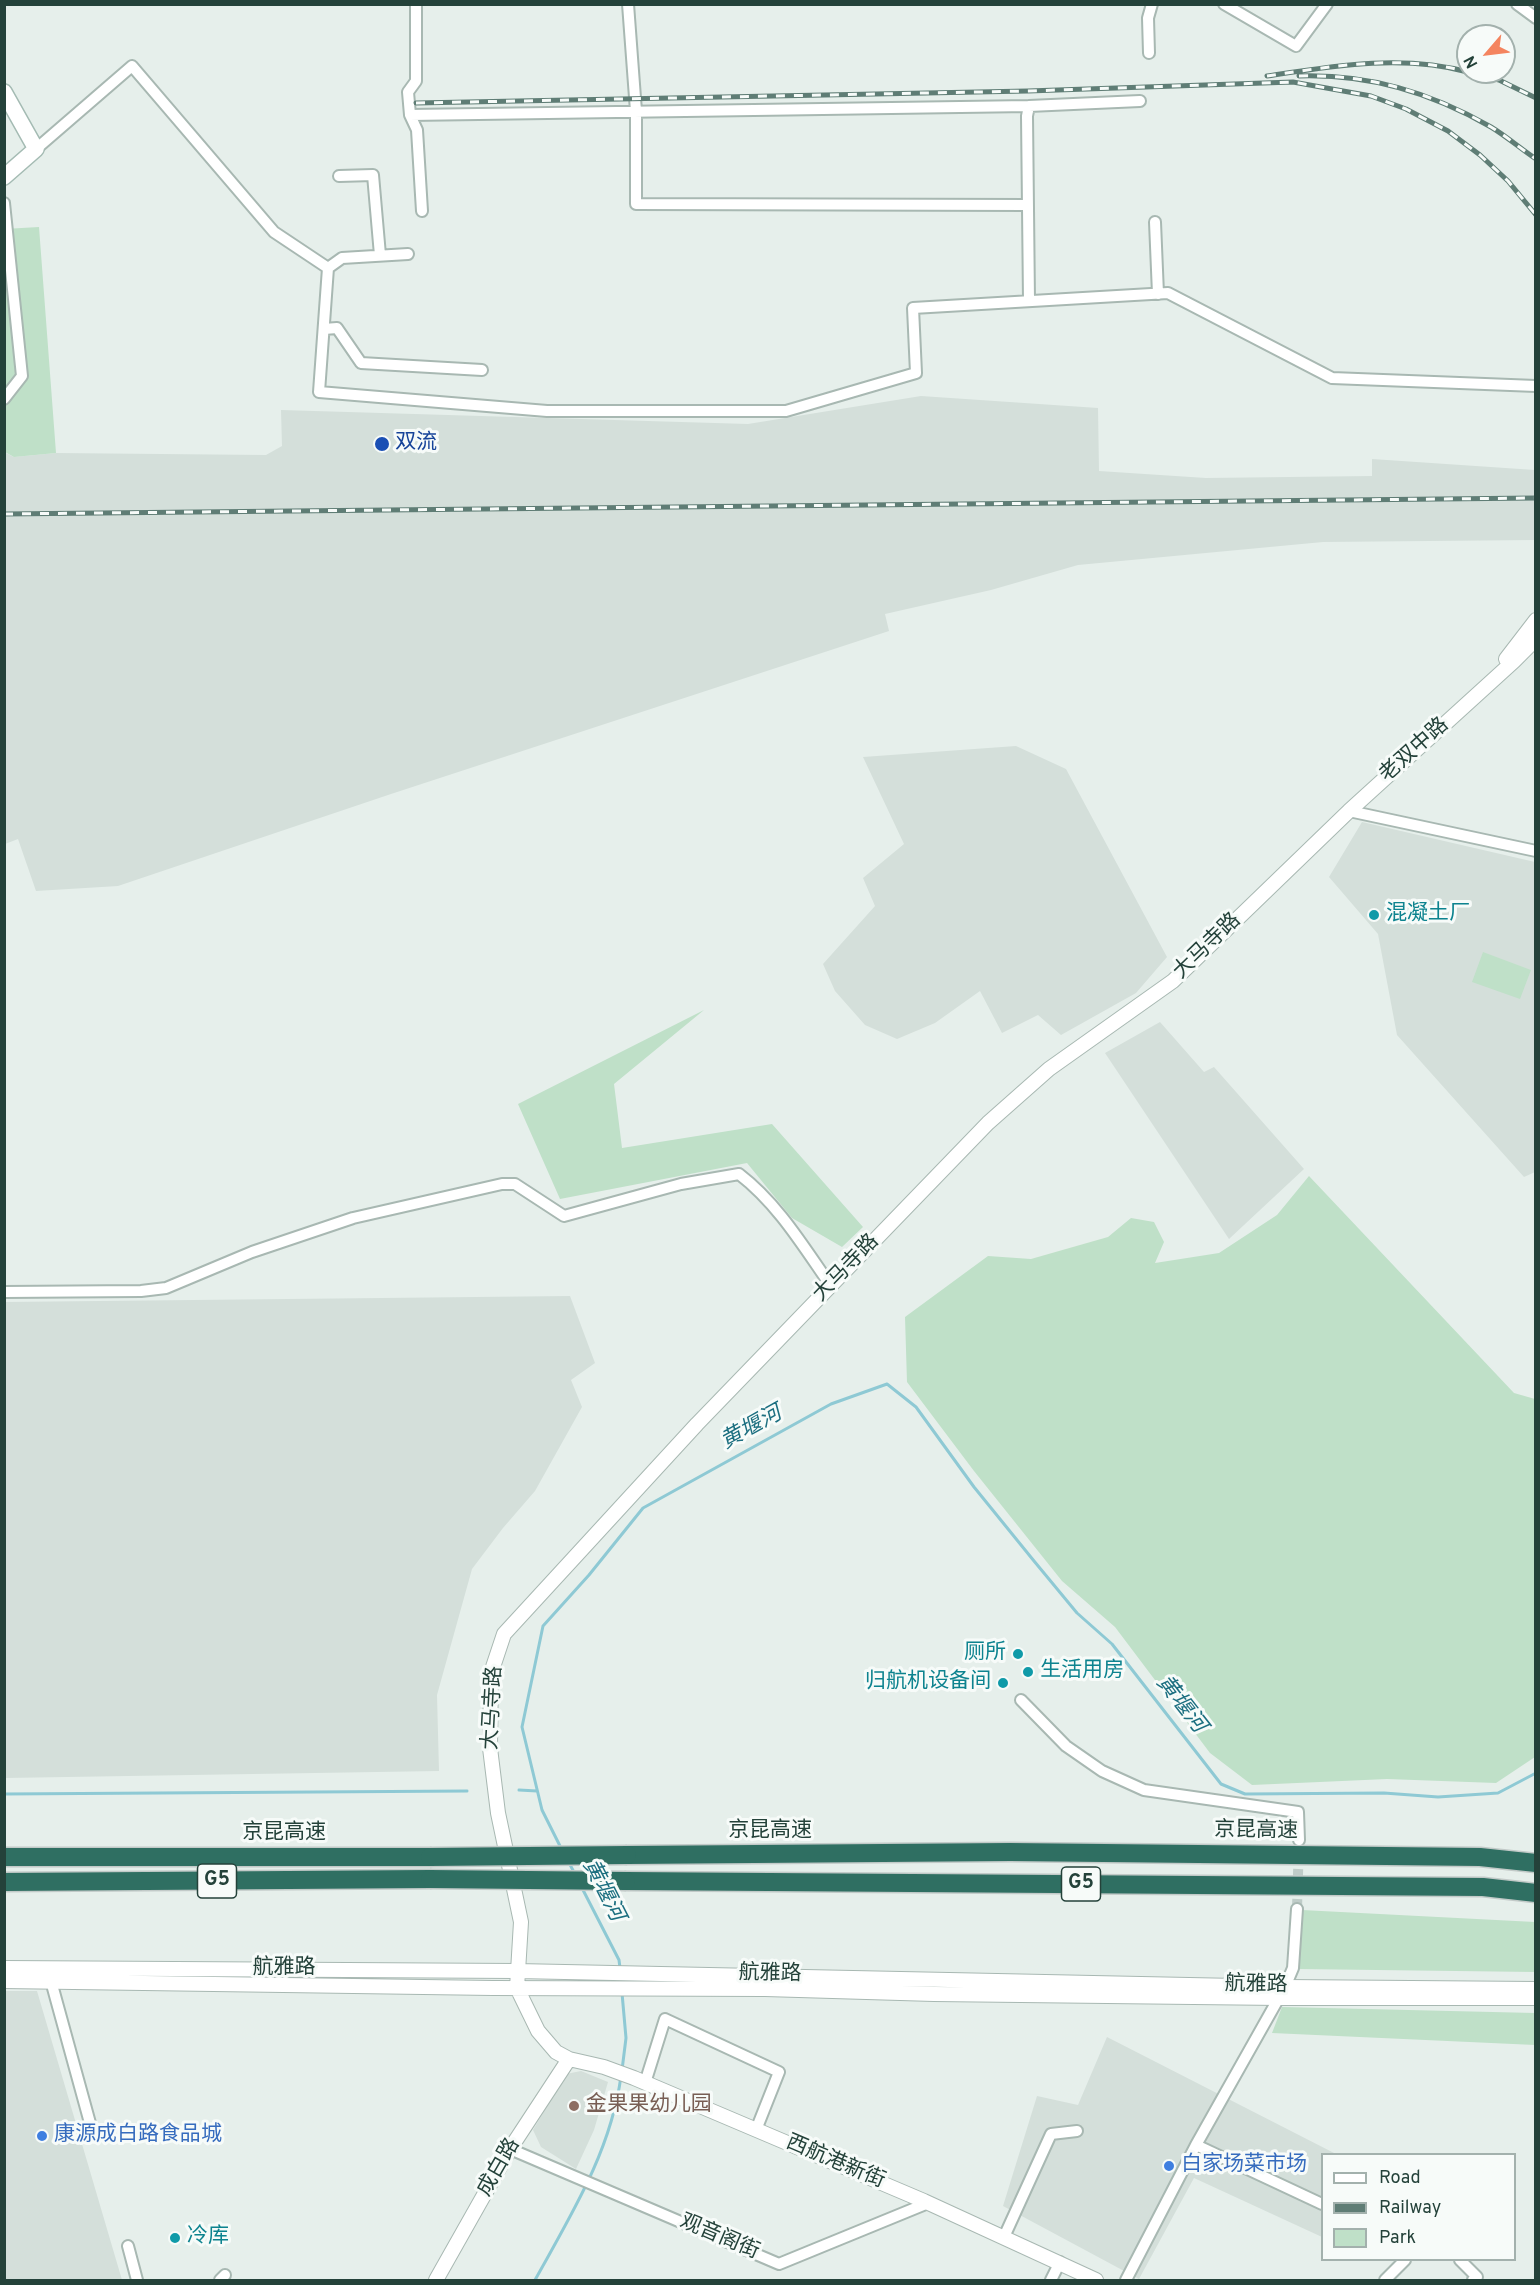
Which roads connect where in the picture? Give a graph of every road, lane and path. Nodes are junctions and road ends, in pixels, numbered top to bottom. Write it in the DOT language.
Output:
graph roads {
  1 [pos="416,4"];
  2 [pos="628,4"];
  3 [pos="1152,4"];
  4 [pos="1224,4"];
  5 [pos="1327,4"];
  6 [pos="1517,4"];
  7 [pos="1536,18"];
  8 [pos="1149,53"];
  9 [pos="4,92"];
  10 [pos="1140,101"];
  11 [pos="1029,106"];
  12 [pos="636,111"];
  13 [pos="410,115"];
  14 [pos="36,149"];
  15 [pos="339,176"];
  16 [pos="4,177"];
  17 [pos="4,203"];
  18 [pos="1028,205"];
  19 [pos="422,210"];
  20 [pos="1155,222"];
  21 [pos="408,254"];
  22 [pos="380,255"];
  23 [pos="328,268"];
  24 [pos="1158,294"];
  25 [pos="1029,301"];
  26 [pos="324,328"];
  27 [pos="482,370"];
  28 [pos="1536,386"];
  29 [pos="4,399"];
  30 [pos="1536,620"];
  31 [pos="1536,639"];
  32 [pos="1481,692"];
  33 [pos="1349,811"];
  34 [pos="1536,851"];
  35 [pos="831,1286"];
  36 [pos="4,1292"];
  37 [pos="1021,1700"];
  38 [pos="1299,1839"];
  39 [pos="4,1857"];
  40 [pos="1536,1863"];
  41 [pos="4,1882"];
  42 [pos="1536,1893"];
  43 [pos="1297,1909"];
  44 [pos="4,1968"];
  45 [pos="517,1971"];
  46 [pos="4,1981"];
  47 [pos="51,1981"];
  48 [pos="517,1988"];
  49 [pos="1536,1989"];
  50 [pos="1282,1993"];
  51 [pos="1536,1998"];
  52 [pos="569,2059"];
  53 [pos="639,2080"];
  54 [pos="90,2123"];
  55 [pos="756,2130"];
  56 [pos="1077,2131"];
  57 [pos="1196,2145"];
  58 [pos="510,2149"];
  59 [pos="928,2203"];
  60 [pos="1321,2203"];
  61 [pos="1004,2237"];
  62 [pos="128,2246"];
  63 [pos="1403,2261"];
  64 [pos="1462,2261"];
  65 [pos="1060,2262"];
  66 [pos="137,2280"];
  67 [pos="436,2280"];
  68 [pos="1052,2280"];
  69 [pos="1096,2280"];
  70 [pos="1126,2280"];
  71 [pos="1385,2280"];
  72 [pos="1473,2280"];
  1 -- 13 [label="street"];
  2 -- 12 [label="street"];
  3 -- 8 [label="street"];
  4 -- 5 [label="street"];
  6 -- 7 [label="street"];
  9 -- 14 [label="main road"];
  10 -- 11 [label="street"];
  11 -- 12 [label="street"];
  11 -- 18 [label="street"];
  12 -- 13 [label="street"];
  12 -- 18 [label="street"];
  13 -- 19 [label="street"];
  14 -- 16 [label="main road"];
  14 -- 23 [label="street"];
  15 -- 22 [label="street"];
  17 -- 29 [label="street"];
  18 -- 25 [label="street"];
  20 -- 24 [label="street"];
  21 -- 22 [label="street"];
  22 -- 23 [label="street"];
  23 -- 26 [label="street"];
  24 -- 25 [label="street"];
  24 -- 28 [label="street"];
  25 -- 26 [label="street"];
  26 -- 27 [label="street"];
  30 -- 32 [label="street, 老双中路"];
  31 -- 32 [label="street, 老双中路"];
  32 -- 33 [label="street, 老双中路"];
  33 -- 34 [label="street"];
  33 -- 35 [label="street, 大马寺路"];
  35 -- 36 [label="street"];
  35 -- 45 [label="street, 大马寺路"];
  37 -- 38 [label="street"];
  39 -- 40 [label="highway, 京昆高速 / G5, bridge"];
  41 -- 42 [label="highway, G5, bridge"];
  43 -- 50 [label="street"];
  44 -- 45 [label="street, 航雅路"];
  45 -- 48 [label="street, 大马寺路"];
  45 -- 50 [label="street, 航雅路"];
  46 -- 47 [label="street, 航雅路"];
  47 -- 48 [label="street, 航雅路"];
  47 -- 54 [label="street"];
  48 -- 50 [label="street, 航雅路"];
  48 -- 52 [label="street"];
  49 -- 50 [label="street, 航雅路"];
  50 -- 51 [label="street, 航雅路"];
  50 -- 57 [label="street"];
  52 -- 53 [label="street, 西航港新街"];
  52 -- 58 [label="street, 成白路"];
  53 -- 55 [label="street, 西航港新街"];
  53 -- 55 [label="street"];
  55 -- 59 [label="street, 西航港新街"];
  56 -- 61 [label="street"];
  57 -- 60 [label="street"];
  57 -- 70 [label="street"];
  58 -- 59 [label="street, 观音阁街"];
  58 -- 67 [label="street, 成白路"];
  59 -- 61 [label="street, 西航港新街"];
  61 -- 65 [label="street, 西航港新街"];
  62 -- 66 [label="street"];
  63 -- 71 [label="street"];
  64 -- 72 [label="street"];
  65 -- 68 [label="street"];
  65 -- 69 [label="street, 西航港新街"];
}
